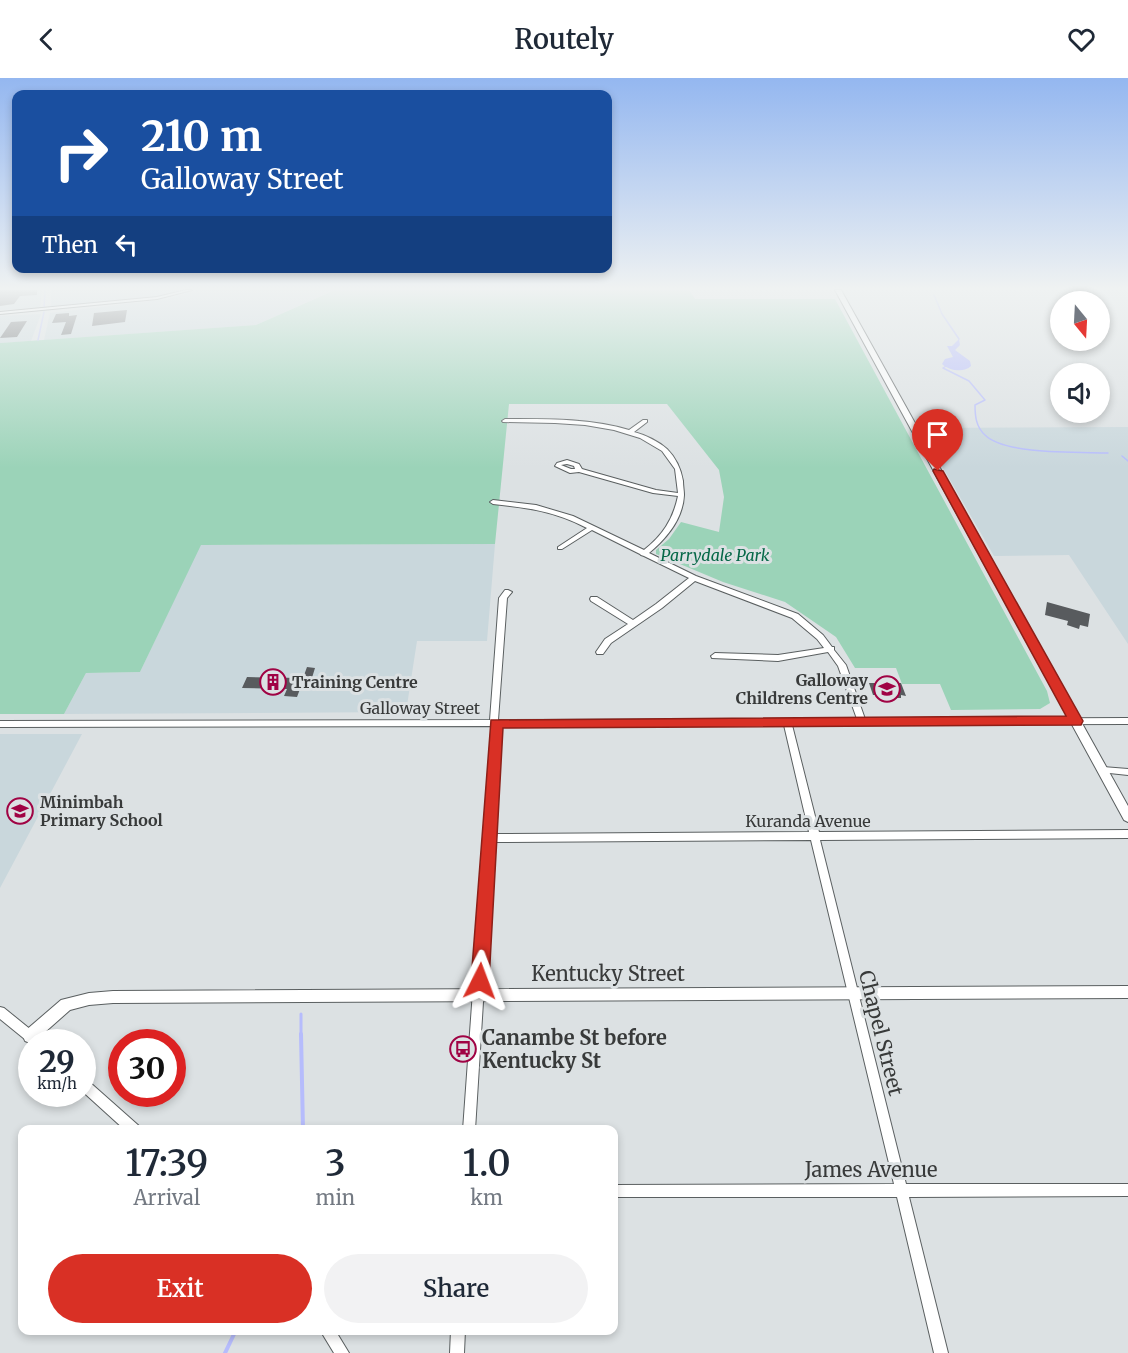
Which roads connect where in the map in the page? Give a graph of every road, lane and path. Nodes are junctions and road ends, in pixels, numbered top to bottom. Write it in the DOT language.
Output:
graph roads {
  1 [pos="871,350"];
  2 [pos="505,421"];
  3 [pos="645,421"];
  4 [pos="630,432"];
  5 [pos="579,470"];
  6 [pos="681,495"];
  7 [pos="493,502"];
  8 [pos="591,528"];
  9 [pos="560,549"];
  10 [pos="643,554"];
  11 [pos="694,578"];
  12 [pos="508,592"];
  13 [pos="594,599"];
  14 [pos="632,623"];
  15 [pos="831,649"];
  16 [pos="600,652"];
  17 [pos="715,656"];
  18 [pos="862,721"];
  19 [pos="1076,721"];
  20 [pos="1128,721"];
  21 [pos="787,722"];
  22 [pos="495,723"];
  23 [pos="0,724"];
  24 [pos="1103,770"];
  25 [pos="1128,772"];
  26 [pos="1128,818"];
  27 [pos="1128,834"];
  28 [pos="814,837"];
  29 [pos="488,838"];
  30 [pos="852,992"];
  31 [pos="1128,992"];
  32 [pos="479,994"];
  33 [pos="0,1012"];
  34 [pos="21,1029"];
  35 [pos="43,1029"];
  36 [pos="96,1095"];
  37 [pos="129,1125"];
  38 [pos="469,1125"];
  39 [pos="900,1189"];
  40 [pos="1128,1190"];
  41 [pos="618,1191"];
  42 [pos="330,1335"];
  43 [pos="458,1335"];
  44 [pos="342,1353"];
  45 [pos="457,1353"];
  46 [pos="941,1353"];
  1 -- 19 [label="street"];
  2 -- 4 [label="street"];
  3 -- 4 [label="street"];
  4 -- 6 [label="street"];
  5 -- 6 [label="street"];
  6 -- 10 [label="street"];
  7 -- 8 [label="street"];
  8 -- 9 [label="street"];
  8 -- 10 [label="street"];
  10 -- 11 [label="street"];
  11 -- 14 [label="street"];
  11 -- 15 [label="street"];
  12 -- 22 [label="street"];
  13 -- 14 [label="street"];
  14 -- 16 [label="street"];
  15 -- 17 [label="street"];
  15 -- 18 [label="street"];
  18 -- 19 [label="street, Galloway Street"];
  18 -- 21 [label="street, Galloway Street"];
  19 -- 20 [label="street, Galloway Street"];
  19 -- 24 [label="street"];
  21 -- 22 [label="street, Galloway Street"];
  21 -- 28 [label="street, Chapel Street"];
  22 -- 23 [label="street, Galloway Street"];
  22 -- 29 [label="street"];
  24 -- 25 [label="street"];
  24 -- 26 [label="street"];
  27 -- 28 [label="street, Kuranda Avenue"];
  28 -- 29 [label="street, Kuranda Avenue"];
  28 -- 30 [label="street, Chapel Street"];
  29 -- 32 [label="street"];
  30 -- 31 [label="street, Kentucky Street"];
  30 -- 32 [label="street, Kentucky Street"];
  30 -- 39 [label="street, Chapel Street"];
  32 -- 35 [label="street, Kentucky Street"];
  32 -- 38 [label="street"];
  33 -- 34 [label="street"];
  36 -- 37 [label="street"];
  39 -- 40 [label="street, James Avenue"];
  39 -- 41 [label="street, James Avenue"];
  39 -- 46 [label="street, Chapel Street"];
  42 -- 44 [label="street"];
  43 -- 45 [label="street"];
}
